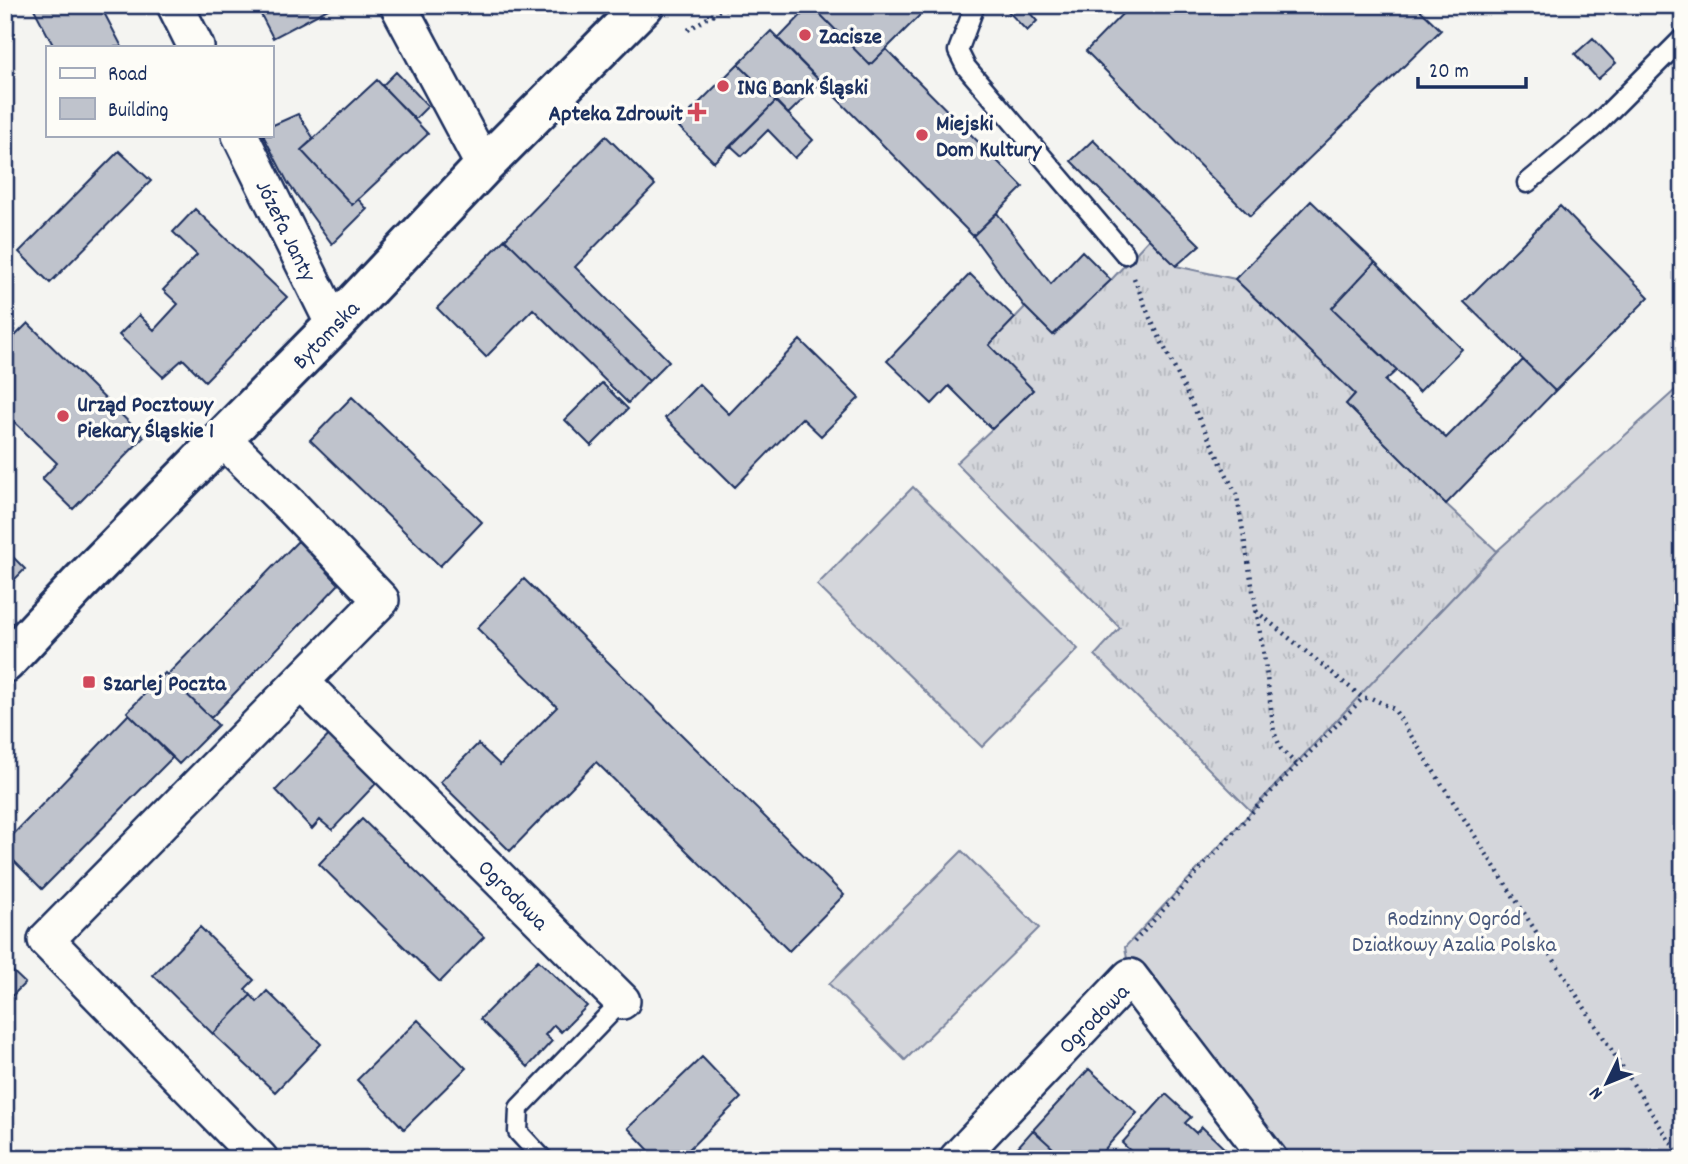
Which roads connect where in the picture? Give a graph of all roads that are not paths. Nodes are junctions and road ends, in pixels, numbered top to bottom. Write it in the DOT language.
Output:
graph roads {
  1 [pos="175,5"];
  2 [pos="398,5"];
  3 [pos="644,5"];
  4 [pos="974,5"];
  5 [pos="1683,38"];
  6 [pos="196,46"];
  7 [pos="240,136"];
  8 [pos="484,166"];
  9 [pos="1527,183"];
  10 [pos="1125,254"];
  11 [pos="334,325"];
  12 [pos="223,439"];
  13 [pos="5,663"];
  14 [pos="301,682"];
  15 [pos="622,1001"];
  16 [pos="260,1159"];
  17 [pos="544,1159"];
  18 [pos="957,1159"];
  19 [pos="1269,1159"];
  1 -- 6 [label="street"];
  2 -- 8 [label="street"];
  3 -- 8 [label="street, Bytomska"];
  4 -- 10 [label="lane"];
  5 -- 9 [label="lane"];
  7 -- 11 [label="street, Józefa Janty"];
  8 -- 11 [label="street, Bytomska"];
  11 -- 12 [label="street, Bytomska"];
  12 -- 13 [label="street, Bytomska"];
  12 -- 14 [label="street"];
  14 -- 15 [label="street, Ogrodowa"];
  14 -- 16 [label="street"];
  15 -- 17 [label="lane, Ogrodowa"];
  18 -- 19 [label="street, Ogrodowa"];
}
